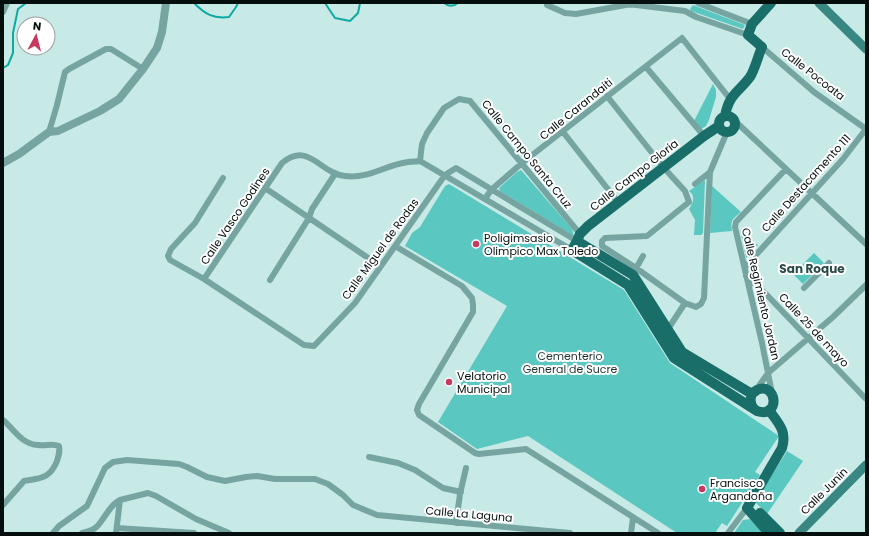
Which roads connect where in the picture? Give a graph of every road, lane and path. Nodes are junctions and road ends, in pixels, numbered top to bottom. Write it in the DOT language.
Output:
graph roads {
  1 [pos="7,3"];
  2 [pos="166,3"];
  3 [pos="636,3"];
  4 [pos="686,3"];
  5 [pos="698,3"];
  6 [pos="771,3"];
  7 [pos="819,3"];
  8 [pos="628,4"];
  9 [pos="547,5"];
  10 [pos="685,11"];
  11 [pos="3,12"];
  12 [pos="752,24"];
  13 [pos="748,35"];
  14 [pos="762,47"];
  15 [pos="866,49"];
  16 [pos="646,67"];
  17 [pos="143,69"];
  18 [pos="607,96"];
  19 [pos="730,99"];
  20 [pos="725,116"];
  21 [pos="735,121"];
  22 [pos="723,129"];
  23 [pos="866,129"];
  24 [pos="49,132"];
  25 [pos="563,132"];
  26 [pos="704,136"];
  27 [pos="420,162"];
  28 [pos="3,163"];
  29 [pos="522,163"];
  30 [pos="664,168"];
  31 [pos="786,169"];
  32 [pos="710,172"];
  33 [pos="335,174"];
  34 [pos="444,175"];
  35 [pos="223,178"];
  36 [pos="694,184"];
  37 [pos="265,188"];
  38 [pos="491,190"];
  39 [pos="811,193"];
  40 [pos="485,199"];
  41 [pos="618,202"];
  42 [pos="309,218"];
  43 [pos="576,242"];
  44 [pos="866,244"];
  45 [pos="395,246"];
  46 [pos="643,256"];
  47 [pos="829,263"];
  48 [pos="380,266"];
  49 [pos="744,267"];
  50 [pos="635,272"];
  51 [pos="746,276"];
  52 [pos="204,279"];
  53 [pos="270,280"];
  54 [pos="628,285"];
  55 [pos="866,285"];
  56 [pos="804,288"];
  57 [pos="685,303"];
  58 [pos="668,329"];
  59 [pos="807,339"];
  60 [pos="768,373"];
  61 [pos="753,393"];
  62 [pos="772,395"];
  63 [pos="866,399"];
  64 [pos="754,409"];
  65 [pos="769,410"];
  66 [pos="4,422"];
  67 [pos="369,456"];
  68 [pos="866,465"];
  69 [pos="466,468"];
  70 [pos="461,492"];
  71 [pos="120,500"];
  72 [pos="3,505"];
  73 [pos="748,506"];
  74 [pos="633,518"];
  75 [pos="456,523"];
  76 [pos="116,531"];
  77 [pos="53,533"];
  78 [pos="82,533"];
  79 [pos="194,533"];
  80 [pos="230,533"];
  81 [pos="570,533"];
  82 [pos="631,533"];
  83 [pos="658,533"];
  84 [pos="728,533"];
  85 [pos="770,533"];
  86 [pos="780,533"];
  87 [pos="799,533"];
  1 -- 11 [label="street"];
  2 -- 17 [label="street"];
  3 -- 8 [label="street"];
  4 -- 10 [label="street"];
  5 -- 12 [label="street"];
  6 -- 12 [label="main road"];
  7 -- 15 [label="main road"];
  8 -- 9 [label="street"];
  8 -- 10 [label="street"];
  10 -- 13 [label="street"];
  12 -- 13 [label="main road"];
  13 -- 14 [label="main road, Calle Pocoata"];
  14 -- 19 [label="main road"];
  14 -- 23 [label="street, Calle Pocoata"];
  16 -- 18 [label="street, Calle Carandaiti"];
  16 -- 19 [label="street, Calle Carandaiti"];
  16 -- 26 [label="street"];
  17 -- 24 [label="street"];
  17 -- 24 [label="street"];
  18 -- 25 [label="street, Calle Carandaiti"];
  18 -- 30 [label="street"];
  19 -- 20 [label="main road"];
  20 -- 21 [label="main road"];
  20 -- 22 [label="main road"];
  21 -- 22 [label="main road"];
  21 -- 31 [label="street"];
  22 -- 26 [label="main road, Calle Campo Gloria"];
  22 -- 32 [label="street"];
  23 -- 39 [label="street, Calle Destacamento 111"];
  24 -- 28 [label="street"];
  25 -- 29 [label="street, Calle Carandaiti"];
  25 -- 41 [label="street"];
  26 -- 30 [label="main road, Calle Campo Gloria"];
  27 -- 29 [label="street, Calle Campo Santa Cruz"];
  27 -- 33 [label="street"];
  27 -- 34 [label="street"];
  29 -- 38 [label="street, Calle Carandaiti"];
  29 -- 43 [label="street, Calle Campo Santa Cruz"];
  30 -- 41 [label="main road, Calle Campo Gloria"];
  30 -- 50 [label="street"];
  31 -- 39 [label="street"];
  31 -- 49 [label="street, Calle Regimiento Jordan"];
  32 -- 36 [label="street"];
  32 -- 57 [label="street"];
  33 -- 37 [label="street, Calle Vasco Godines"];
  33 -- 42 [label="street"];
  34 -- 38 [label="street"];
  34 -- 40 [label="street"];
  34 -- 45 [label="street, Calle Miguel de Rodas"];
  35 -- 52 [label="street"];
  37 -- 42 [label="street"];
  37 -- 52 [label="street, Calle Vasco Godines"];
  38 -- 40 [label="street, Calle Carandaiti"];
  38 -- 43 [label="street"];
  39 -- 44 [label="street"];
  39 -- 49 [label="street, Calle Destacamento 111"];
  40 -- 43 [label="street"];
  41 -- 43 [label="main road, Calle Campo Gloria"];
  42 -- 48 [label="street"];
  42 -- 53 [label="street"];
  43 -- 50 [label="main road"];
  43 -- 54 [label="main road"];
  45 -- 48 [label="street, Calle Miguel de Rodas"];
  45 -- 74 [label="street"];
  46 -- 50 [label="street"];
  47 -- 56 [label="street"];
  48 -- 52 [label="street, Calle Miguel de Rodas"];
  49 -- 51 [label="street, Calle Regimiento Jordan"];
  50 -- 54 [label="street"];
  50 -- 57 [label="street"];
  50 -- 58 [label="main road"];
  51 -- 59 [label="street, Calle 25 de mayo"];
  51 -- 60 [label="street, Calle Regimiento Jordan"];
  54 -- 64 [label="main road"];
  55 -- 59 [label="street"];
  57 -- 58 [label="street"];
  58 -- 61 [label="main road"];
  59 -- 60 [label="street"];
  59 -- 63 [label="street, Calle 25 de mayo"];
  60 -- 61 [label="street"];
  60 -- 62 [label="street, Calle Regimiento Jordan"];
  61 -- 62 [label="main road"];
  61 -- 64 [label="main road"];
  62 -- 65 [label="main road"];
  64 -- 65 [label="main road"];
  65 -- 73 [label="main road"];
  66 -- 72 [label="street"];
  67 -- 70 [label="street"];
  68 -- 87 [label="main road, Calle Junín"];
  69 -- 70 [label="street"];
  70 -- 75 [label="street"];
  71 -- 76 [label="street"];
  71 -- 78 [label="street"];
  71 -- 80 [label="street"];
  73 -- 84 [label="street"];
  73 -- 85 [label="main road"];
  73 -- 86 [label="main road"];
  74 -- 82 [label="street"];
  74 -- 83 [label="street"];
  75 -- 77 [label="street, Calle La Laguna"];
  75 -- 81 [label="street, Calle La Laguna"];
  76 -- 79 [label="street"];
}
